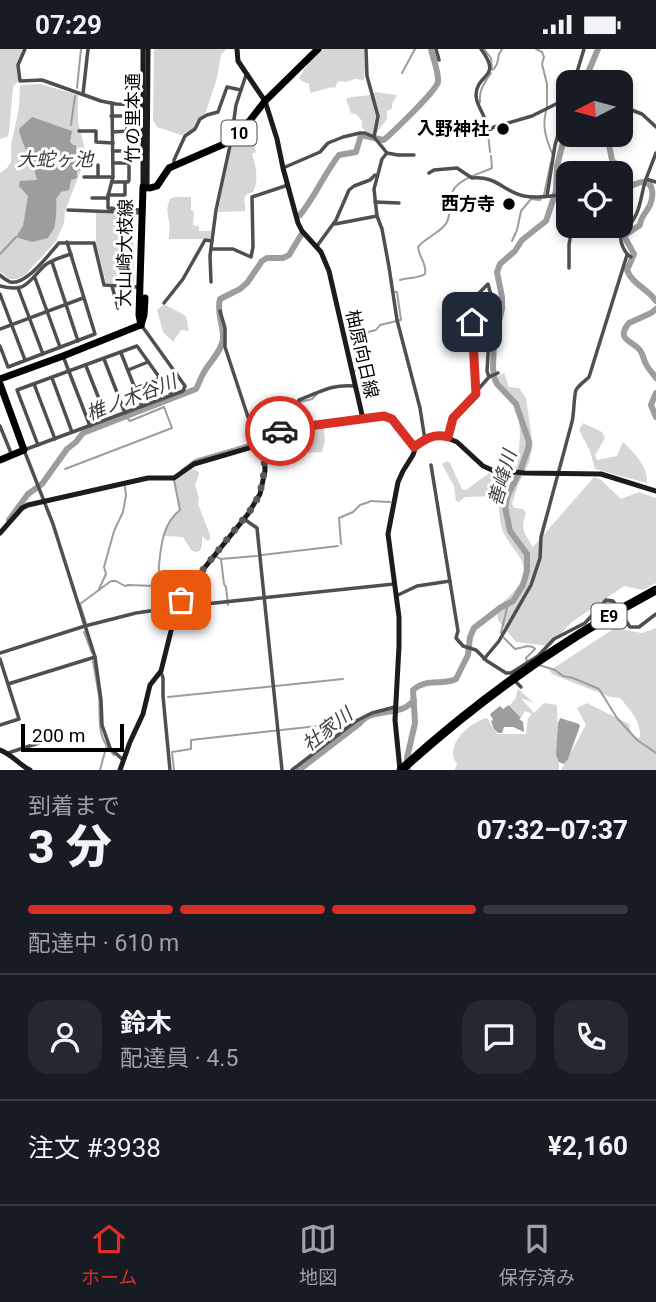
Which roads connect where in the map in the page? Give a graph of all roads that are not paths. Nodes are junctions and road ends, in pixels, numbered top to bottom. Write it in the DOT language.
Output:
graph roads {
  1 [pos="25,49"];
  2 [pos="89,49"];
  3 [pos="146,49"];
  4 [pos="237,49"];
  5 [pos="318,49"];
  6 [pos="366,49"];
  7 [pos="436,49"];
  8 [pos="481,49"];
  9 [pos="584,49"];
  10 [pos="439,60"];
  11 [pos="578,70"];
  12 [pos="246,73"];
  13 [pos="241,90"];
  14 [pos="83,94"];
  15 [pos="265,101"];
  16 [pos="112,103"];
  17 [pos="556,104"];
  18 [pos="146,105"];
  19 [pos="634,111"];
  20 [pos="111,116"];
  21 [pos="656,127"];
  22 [pos="79,131"];
  23 [pos="113,132"];
  24 [pos="375,139"];
  25 [pos="231,141"];
  26 [pos="556,142"];
  27 [pos="113,143"];
  28 [pos="113,151"];
  29 [pos="129,151"];
  30 [pos="387,153"];
  31 [pos="656,153"];
  32 [pos="414,155"];
  33 [pos="113,163"];
  34 [pos="98,165"];
  35 [pos="174,165"];
  36 [pos="283,168"];
  37 [pos="429,173"];
  38 [pos="377,174"];
  39 [pos="84,177"];
  40 [pos="97,177"];
  41 [pos="112,179"];
  42 [pos="645,181"];
  43 [pos="656,182"];
  44 [pos="125,183"];
  45 [pos="288,185"];
  46 [pos="145,188"];
  47 [pos="556,195"];
  48 [pos="108,196"];
  49 [pos="548,196"];
  50 [pos="92,198"];
  51 [pos="375,202"];
  52 [pos="399,203"];
  53 [pos="68,210"];
  54 [pos="142,212"];
  55 [pos="377,216"];
  56 [pos="633,219"];
  57 [pos="333,225"];
  58 [pos="570,238"];
  59 [pos="621,238"];
  60 [pos="212,241"];
  61 [pos="67,242"];
  62 [pos="317,246"];
  63 [pos="211,249"];
  64 [pos="71,254"];
  65 [pos="52,262"];
  66 [pos="569,268"];
  67 [pos="0,275"];
  68 [pos="35,278"];
  69 [pos="211,282"];
  70 [pos="0,286"];
  71 [pos="112,286"];
  72 [pos="140,287"];
  73 [pos="18,288"];
  74 [pos="0,294"];
  75 [pos="84,298"];
  76 [pos="164,303"];
  77 [pos="66,305"];
  78 [pos="118,308"];
  79 [pos="47,311"];
  80 [pos="220,311"];
  81 [pos="29,318"];
  82 [pos="12,325"];
  83 [pos="141,325"];
  84 [pos="0,329"];
  85 [pos="78,341"];
  86 [pos="0,346"];
  87 [pos="60,347"];
  88 [pos="121,352"];
  89 [pos="43,354"];
  90 [pos="63,356"];
  91 [pos="104,358"];
  92 [pos="25,360"];
  93 [pos="148,362"];
  94 [pos="86,365"];
  95 [pos="128,370"];
  96 [pos="69,371"];
  97 [pos="498,373"];
  98 [pos="490,377"];
  99 [pos="52,378"];
  100 [pos="160,378"];
  101 [pos="0,379"];
  102 [pos="0,384"];
  103 [pos="34,384"];
  104 [pos="355,386"];
  105 [pos="135,388"];
  106 [pos="476,394"];
  107 [pos="172,395"];
  108 [pos="142,406"];
  109 [pos="125,413"];
  110 [pos="107,419"];
  111 [pos="363,419"];
  112 [pos="0,426"];
  113 [pos="90,426"];
  114 [pos="295,428"];
  115 [pos="72,432"];
  116 [pos="448,437"];
  117 [pos="55,439"];
  118 [pos="425,440"];
  119 [pos="264,442"];
  120 [pos="38,445"];
  121 [pos="414,447"];
  122 [pos="24,450"];
  123 [pos="12,455"];
  124 [pos="0,460"];
  125 [pos="431,465"];
  126 [pos="559,474"];
  127 [pos="656,491"];
  128 [pos="43,501"];
  129 [pos="244,519"];
  130 [pos="0,533"];
  131 [pos="450,581"];
  132 [pos="394,584"];
  133 [pos="656,590"];
  134 [pos="396,596"];
  135 [pos="656,596"];
  136 [pos="264,598"];
  137 [pos="177,607"];
  138 [pos="656,614"];
  139 [pos="85,626"];
  140 [pos="564,648"];
  141 [pos="0,653"];
  142 [pos="94,657"];
  143 [pos="0,659"];
  144 [pos="484,659"];
  145 [pos="161,671"];
  146 [pos="511,673"];
  147 [pos="8,684"];
  148 [pos="521,687"];
  149 [pos="395,707"];
  150 [pos="462,721"];
  151 [pos="0,725"];
  152 [pos="51,739"];
  153 [pos="0,750"];
  154 [pos="8,753"];
  155 [pos="123,760"];
  156 [pos="30,770"];
  157 [pos="120,770"];
  158 [pos="170,770"];
  159 [pos="282,770"];
  160 [pos="292,770"];
  161 [pos="401,770"];
  162 [pos="409,770"];
  1 -- 14 [label="street"];
  2 -- 14 [label="street"];
  3 -- 18 [label="main road, 竹の里本通"];
  4 -- 12 [label="main road, 柚原向日線"];
  5 -- 15 [label="main road, 大山崎大枝線 / 10"];
  6 -- 24 [label="street"];
  7 -- 10 [label="street"];
  8 -- 17 [label="street"];
  9 -- 11 [label="street"];
  12 -- 13 [label="street"];
  12 -- 15 [label="main road, 柚原向日線"];
  13 -- 25 [label="street"];
  13 -- 35 [label="street"];
  14 -- 16 [label="street"];
  15 -- 25 [label="main road, 大山崎大枝線 / 10"];
  15 -- 36 [label="main road, 柚原向日線"];
  16 -- 18 [label="street"];
  16 -- 20 [label="street"];
  18 -- 46 [label="main road, 竹の里本通"];
  19 -- 21 [label="street"];
  20 -- 23 [label="street"];
  20 -- 23 [label="street"];
  22 -- 27 [label="street"];
  23 -- 27 [label="street"];
  24 -- 30 [label="street"];
  24 -- 36 [label="street"];
  25 -- 35 [label="main road, 大山崎大枝線 / 10"];
  25 -- 60 [label="street"];
  26 -- 49 [label="street"];
  27 -- 28 [label="street"];
  28 -- 29 [label="street"];
  28 -- 33 [label="street"];
  30 -- 32 [label="street"];
  30 -- 38 [label="street"];
  31 -- 42 [label="street"];
  33 -- 41 [label="street"];
  33 -- 44 [label="street"];
  34 -- 40 [label="street"];
  35 -- 46 [label="main road, 大山崎大枝線 / 10"];
  36 -- 45 [label="main road, 柚原向日線"];
  37 -- 49 [label="street"];
  38 -- 51 [label="street"];
  38 -- 57 [label="street"];
  39 -- 40 [label="street"];
  40 -- 41 [label="street"];
  41 -- 44 [label="street"];
  41 -- 48 [label="street"];
  42 -- 43 [label="street"];
  42 -- 56 [label="street"];
  44 -- 48 [label="street"];
  45 -- 62 [label="main road, 柚原向日線"];
  45 -- 63 [label="street"];
  46 -- 54 [label="main road, 大山崎大枝線"];
  46 -- 83 [label="main road, 大山崎大枝線"];
  47 -- 49 [label="street"];
  48 -- 50 [label="street"];
  48 -- 54 [label="street"];
  51 -- 52 [label="street"];
  51 -- 55 [label="street"];
  53 -- 54 [label="street"];
  54 -- 72 [label="main road, 大山崎大枝線"];
  55 -- 57 [label="street"];
  55 -- 118 [label="street"];
  57 -- 62 [label="street"];
  58 -- 66 [label="street"];
  59 -- 126 [label="street"];
  60 -- 63 [label="street"];
  60 -- 76 [label="street"];
  61 -- 64 [label="street"];
  61 -- 67 [label="street"];
  61 -- 71 [label="street"];
  62 -- 104 [label="main road, 柚原向日線"];
  63 -- 69 [label="street"];
  64 -- 65 [label="street"];
  64 -- 75 [label="street"];
  65 -- 68 [label="street"];
  65 -- 77 [label="street"];
  68 -- 73 [label="street"];
  68 -- 79 [label="street"];
  70 -- 73 [label="street"];
  71 -- 72 [label="street"];
  71 -- 78 [label="street"];
  72 -- 83 [label="main road, 大山崎大枝線"];
  73 -- 81 [label="street"];
  74 -- 82 [label="street"];
  75 -- 77 [label="street"];
  75 -- 85 [label="street"];
  77 -- 79 [label="street"];
  77 -- 85 [label="street"];
  79 -- 81 [label="street"];
  79 -- 87 [label="street"];
  80 -- 119 [label="street"];
  81 -- 82 [label="street"];
  81 -- 89 [label="street"];
  82 -- 84 [label="street"];
  82 -- 92 [label="street"];
  83 -- 90 [label="main road, 大山崎大枝線"];
  83 -- 107 [label="street"];
  85 -- 87 [label="street"];
  86 -- 92 [label="street"];
  87 -- 89 [label="street"];
  88 -- 91 [label="street"];
  88 -- 93 [label="street"];
  88 -- 95 [label="street"];
  89 -- 92 [label="street"];
  90 -- 96 [label="street"];
  90 -- 101 [label="main road, 大山崎大枝線"];
  91 -- 94 [label="street"];
  91 -- 109 [label="street"];
  93 -- 95 [label="street"];
  93 -- 100 [label="street"];
  94 -- 96 [label="street"];
  94 -- 110 [label="street"];
  95 -- 105 [label="street"];
  96 -- 99 [label="street"];
  96 -- 113 [label="street"];
  97 -- 98 [label="street"];
  98 -- 106 [label="street"];
  98 -- 106 [label="street"];
  99 -- 103 [label="street"];
  99 -- 115 [label="street"];
  100 -- 105 [label="street"];
  100 -- 107 [label="street"];
  102 -- 122 [label="main road"];
  103 -- 117 [label="street"];
  103 -- 120 [label="street"];
  104 -- 111 [label="main road, 柚原向日線"];
  104 -- 114 [label="street"];
  105 -- 108 [label="street"];
  106 -- 116 [label="street"];
  107 -- 108 [label="street"];
  108 -- 109 [label="street"];
  109 -- 110 [label="street"];
  110 -- 113 [label="street"];
  111 -- 114 [label="main road"];
  111 -- 121 [label="main road, 柚原向日線"];
  112 -- 123 [label="street"];
  113 -- 115 [label="street"];
  114 -- 119 [label="main road"];
  115 -- 117 [label="street"];
  116 -- 118 [label="main road"];
  116 -- 126 [label="main road"];
  117 -- 120 [label="street"];
  118 -- 121 [label="main road"];
  119 -- 128 [label="main road"];
  119 -- 129 [label="main road"];
  120 -- 122 [label="street"];
  121 -- 132 [label="main road"];
  122 -- 123 [label="main road"];
  122 -- 128 [label="street"];
  123 -- 124 [label="main road"];
  125 -- 131 [label="street"];
  126 -- 127 [label="main road"];
  126 -- 144 [label="street"];
  128 -- 130 [label="main road"];
  128 -- 139 [label="street"];
  129 -- 136 [label="street"];
  129 -- 137 [label="main road"];
  131 -- 134 [label="street"];
  131 -- 144 [label="street"];
  132 -- 134 [label="main road"];
  132 -- 136 [label="street"];
  133 -- 140 [label="highway, E9"];
  134 -- 149 [label="main road"];
  135 -- 140 [label="highway, E9"];
  136 -- 137 [label="street"];
  136 -- 159 [label="street"];
  137 -- 139 [label="street"];
  137 -- 145 [label="main road"];
  138 -- 146 [label="street"];
  139 -- 141 [label="street"];
  139 -- 142 [label="street"];
  140 -- 150 [label="highway, E9"];
  142 -- 147 [label="street"];
  142 -- 155 [label="street"];
  143 -- 147 [label="street"];
  144 -- 146 [label="street"];
  145 -- 155 [label="main road"];
  145 -- 158 [label="street"];
  146 -- 148 [label="street"];
  147 -- 151 [label="street"];
  149 -- 160 [label="street"];
  149 -- 161 [label="main road"];
  150 -- 161 [label="highway, E9"];
  150 -- 162 [label="highway, E9"];
  152 -- 154 [label="street"];
  153 -- 154 [label="main road"];
  154 -- 156 [label="main road"];
  155 -- 157 [label="main road"];
}
